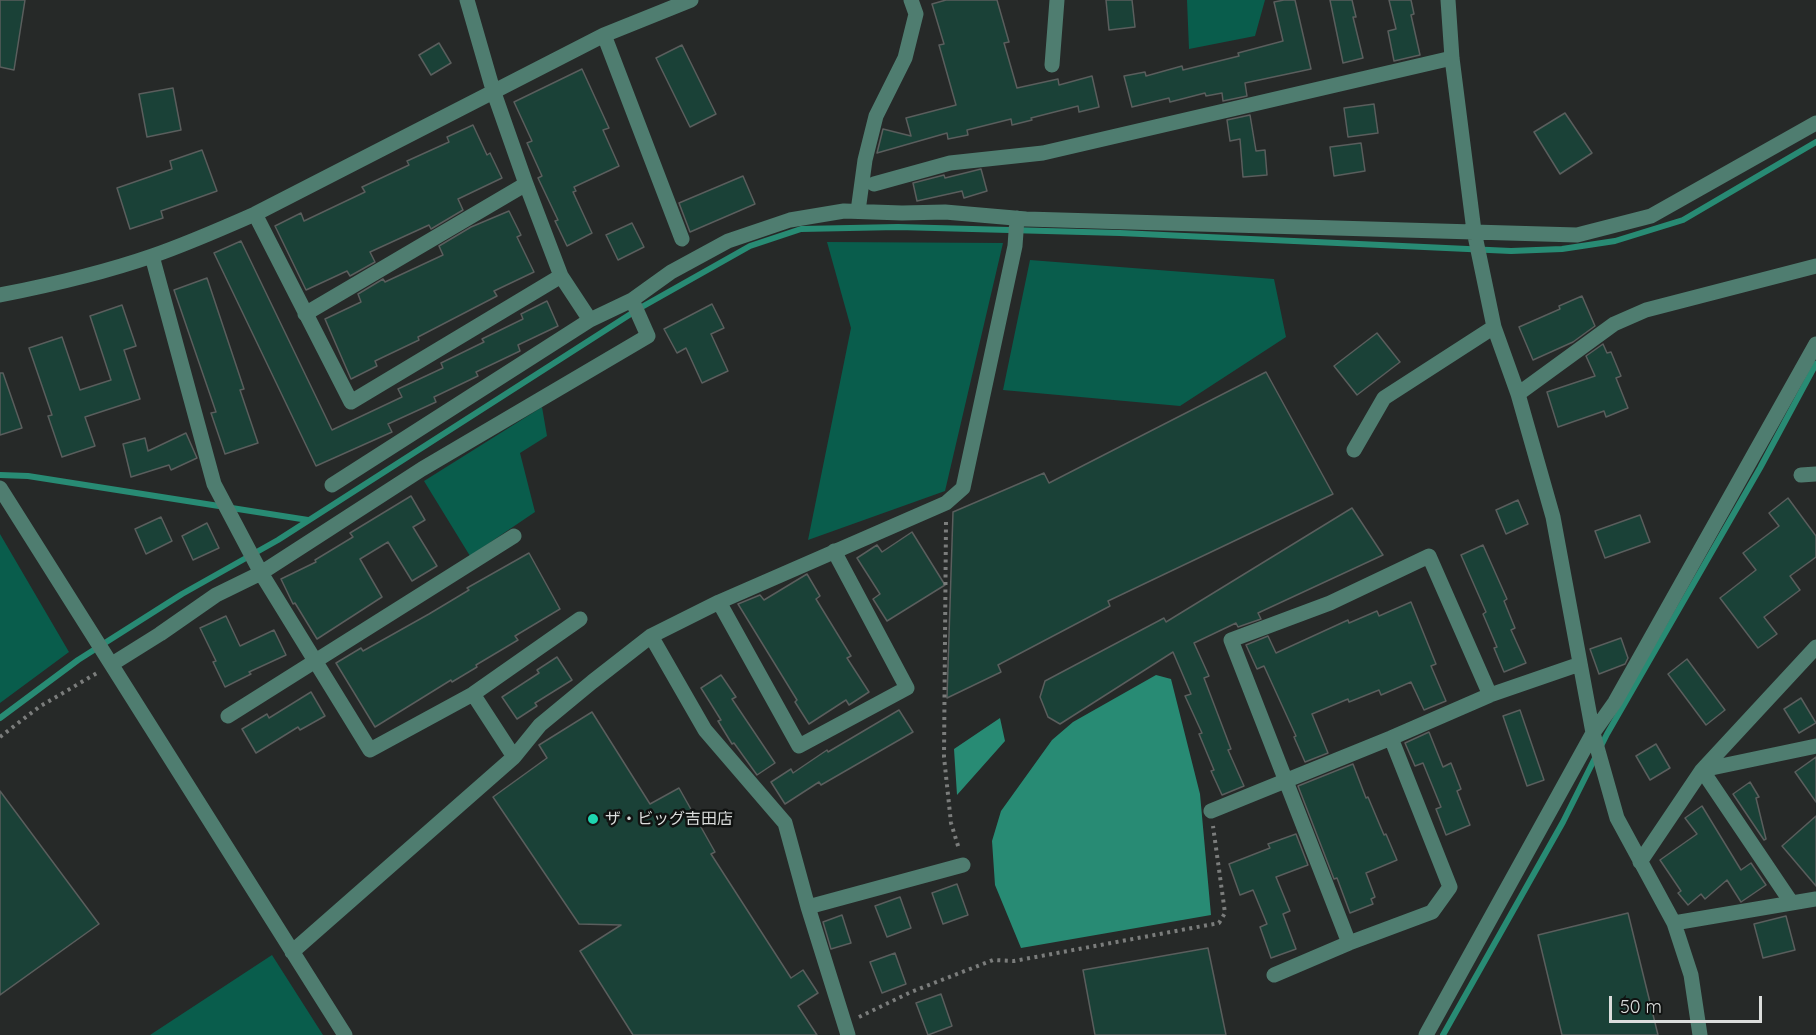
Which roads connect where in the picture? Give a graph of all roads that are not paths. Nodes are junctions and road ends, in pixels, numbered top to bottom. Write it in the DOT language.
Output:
graph roads {
  1 [pos="467,0"];
  2 [pos="691,0"];
  3 [pos="911,0"];
  4 [pos="1057,0"];
  5 [pos="1448,0"];
  6 [pos="604,35"];
  7 [pos="1452,58"];
  8 [pos="1052,65"];
  9 [pos="493,90"];
  10 [pos="1816,123"];
  11 [pos="526,184"];
  12 [pos="874,184"];
  13 [pos="858,211"];
  14 [pos="255,214"];
  15 [pos="1016,221"];
  16 [pos="1474,232"];
  17 [pos="682,238"];
  18 [pos="152,256"];
  19 [pos="1816,267"];
  20 [pos="561,276"];
  21 [pos="0,295"];
  22 [pos="633,301"];
  23 [pos="305,314"];
  24 [pos="590,320"];
  25 [pos="1494,327"];
  26 [pos="1816,344"];
  27 [pos="1518,394"];
  28 [pos="1354,450"];
  29 [pos="332,485"];
  30 [pos="0,488"];
  31 [pos="514,536"];
  32 [pos="834,551"];
  33 [pos="260,570"];
  34 [pos="719,602"];
  35 [pos="580,619"];
  36 [pos="651,636"];
  37 [pos="1816,647"];
  38 [pos="110,661"];
  39 [pos="316,661"];
  40 [pos="1580,664"];
  41 [pos="473,694"];
  42 [pos="1490,695"];
  43 [pos="228,716"];
  44 [pos="1391,738"];
  45 [pos="1594,738"];
  46 [pos="1816,746"];
  47 [pos="514,757"];
  48 [pos="1702,770"];
  49 [pos="1284,781"];
  50 [pos="1211,811"];
  51 [pos="1640,862"];
  52 [pos="963,865"];
  53 [pos="1816,899"];
  54 [pos="1791,902"];
  55 [pos="808,907"];
  56 [pos="1674,923"];
  57 [pos="1349,943"];
  58 [pos="292,952"];
  59 [pos="1274,975"];
  60 [pos="846,1030"];
  61 [pos="345,1035"];
  62 [pos="1426,1035"];
  63 [pos="1700,1035"];
  1 -- 9 [label="street"];
  2 -- 6 [label="street"];
  3 -- 13 [label="street"];
  4 -- 8 [label="street"];
  5 -- 7 [label="street"];
  6 -- 9 [label="street"];
  6 -- 17 [label="street"];
  7 -- 12 [label="street"];
  7 -- 16 [label="street"];
  9 -- 11 [label="street"];
  9 -- 14 [label="street"];
  10 -- 16 [label="street"];
  11 -- 20 [label="street"];
  11 -- 23 [label="street"];
  13 -- 15 [label="street"];
  13 -- 22 [label="street"];
  14 -- 18 [label="street"];
  14 -- 23 [label="street"];
  15 -- 16 [label="street"];
  15 -- 32 [label="street"];
  16 -- 25 [label="street"];
  18 -- 21 [label="street"];
  18 -- 33 [label="street"];
  19 -- 27 [label="street"];
  20 -- 23 [label="street"];
  20 -- 24 [label="street"];
  22 -- 24 [label="street"];
  22 -- 33 [label="street"];
  24 -- 29 [label="street"];
  25 -- 27 [label="street"];
  25 -- 28 [label="street"];
  26 -- 45 [label="street"];
  27 -- 40 [label="street"];
  30 -- 38 [label="street"];
  31 -- 39 [label="street"];
  32 -- 34 [label="street"];
  32 -- 34 [label="street"];
  33 -- 38 [label="street"];
  33 -- 39 [label="street"];
  34 -- 36 [label="street"];
  35 -- 41 [label="street"];
  36 -- 47 [label="street"];
  36 -- 55 [label="street"];
  37 -- 48 [label="street"];
  38 -- 58 [label="street"];
  39 -- 41 [label="street"];
  39 -- 43 [label="street"];
  40 -- 42 [label="street"];
  40 -- 45 [label="street"];
  41 -- 47 [label="street"];
  42 -- 44 [label="street"];
  42 -- 49 [label="street"];
  44 -- 49 [label="street"];
  44 -- 57 [label="street"];
  45 -- 51 [label="street"];
  45 -- 62 [label="street"];
  46 -- 48 [label="street"];
  47 -- 58 [label="street"];
  48 -- 51 [label="street"];
  48 -- 54 [label="street"];
  49 -- 50 [label="street"];
  49 -- 57 [label="street"];
  51 -- 56 [label="street"];
  52 -- 55 [label="street"];
  53 -- 54 [label="street"];
  54 -- 56 [label="street"];
  55 -- 60 [label="street"];
  56 -- 63 [label="street"];
  57 -- 59 [label="street"];
  58 -- 61 [label="street"];
}
